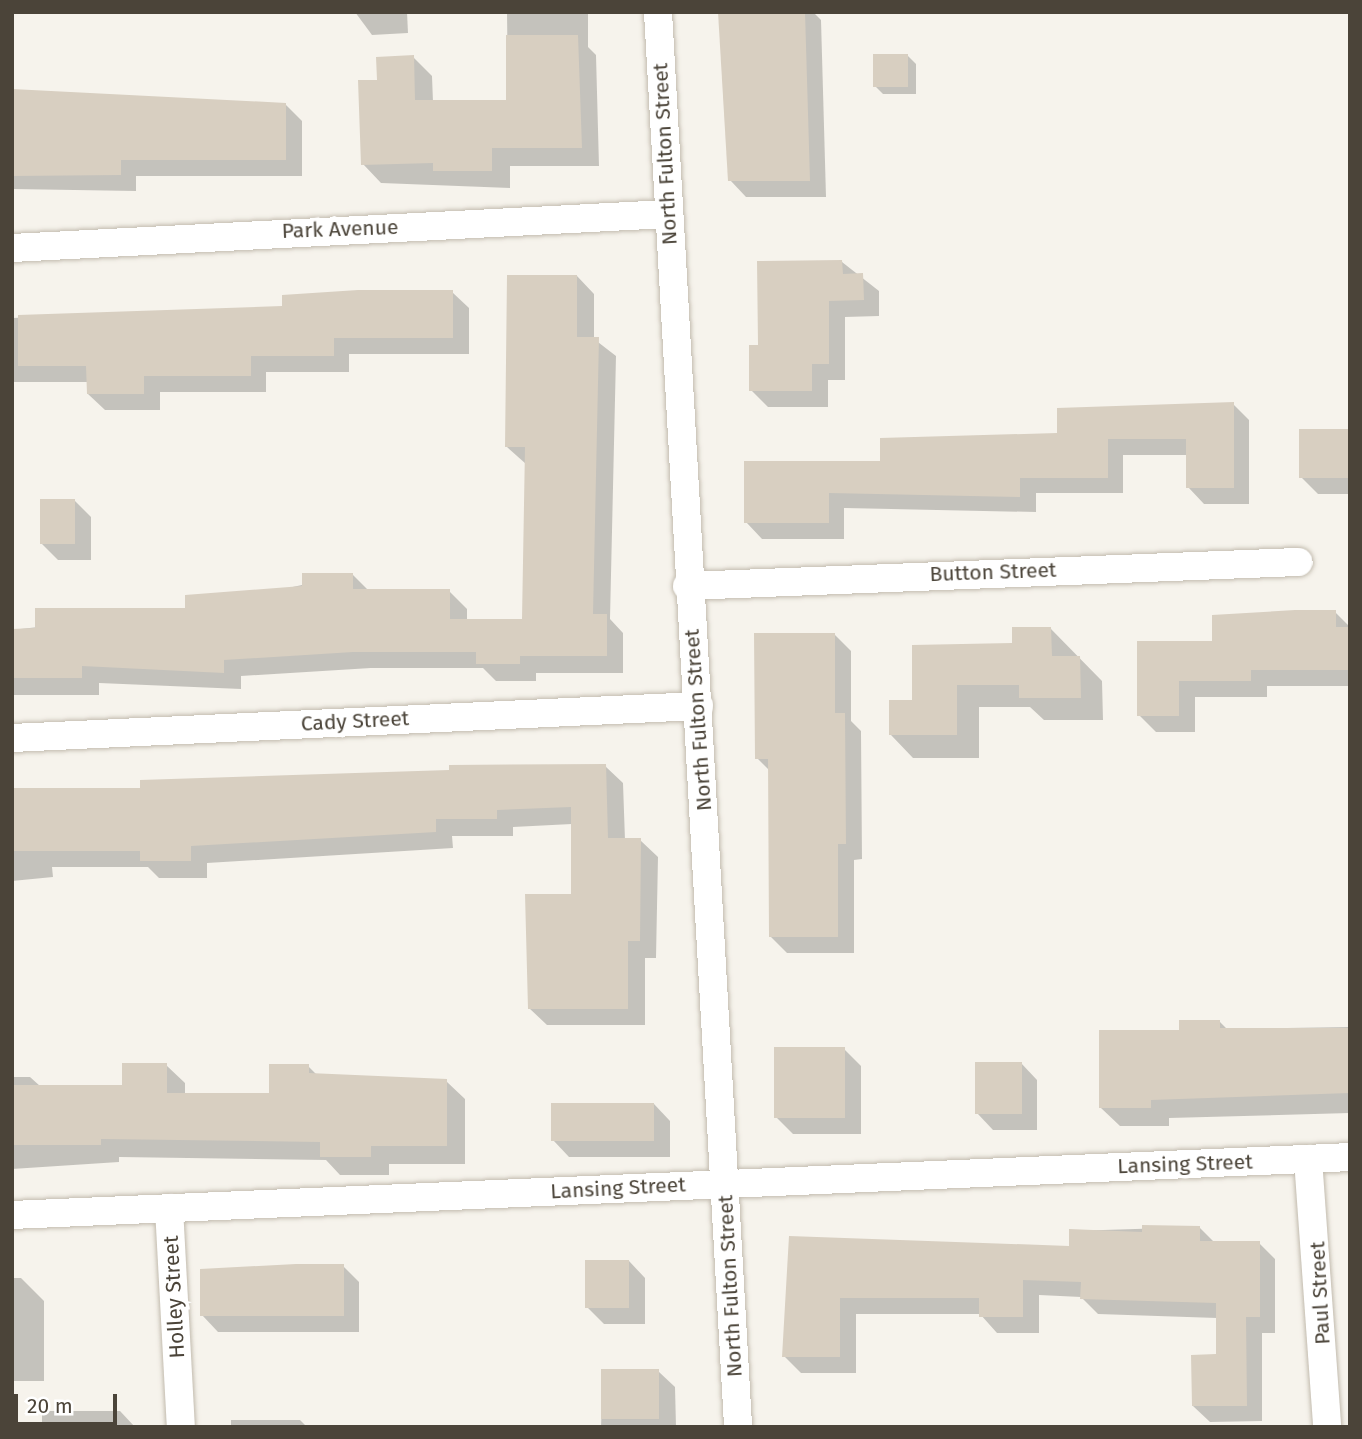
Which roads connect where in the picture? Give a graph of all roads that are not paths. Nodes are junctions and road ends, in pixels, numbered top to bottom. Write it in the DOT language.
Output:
graph roads {
  1 [pos="658,12"];
  2 [pos="668,214"];
  3 [pos="12,248"];
  4 [pos="1299,562"];
  5 [pos="687,586"];
  6 [pos="699,706"];
  7 [pos="12,738"];
  8 [pos="1350,1157"];
  9 [pos="1308,1159"];
  10 [pos="724,1184"];
  11 [pos="169,1208"];
  12 [pos="12,1214"];
  13 [pos="181,1427"];
  14 [pos="738,1427"];
  15 [pos="1327,1427"];
  1 -- 2 [label="street, North Fulton Street"];
  2 -- 3 [label="street, Park Avenue"];
  2 -- 5 [label="street, North Fulton Street"];
  4 -- 5 [label="street, Button Street"];
  5 -- 6 [label="street, North Fulton Street"];
  6 -- 7 [label="street, Cady Street"];
  6 -- 10 [label="street, North Fulton Street"];
  8 -- 9 [label="street, Lansing Street"];
  9 -- 10 [label="street, Lansing Street"];
  9 -- 15 [label="street, Paul Street"];
  10 -- 11 [label="street, Lansing Street"];
  10 -- 14 [label="street, North Fulton Street"];
  11 -- 12 [label="street, Lansing Street"];
  11 -- 13 [label="street, Holley Street"];
}
